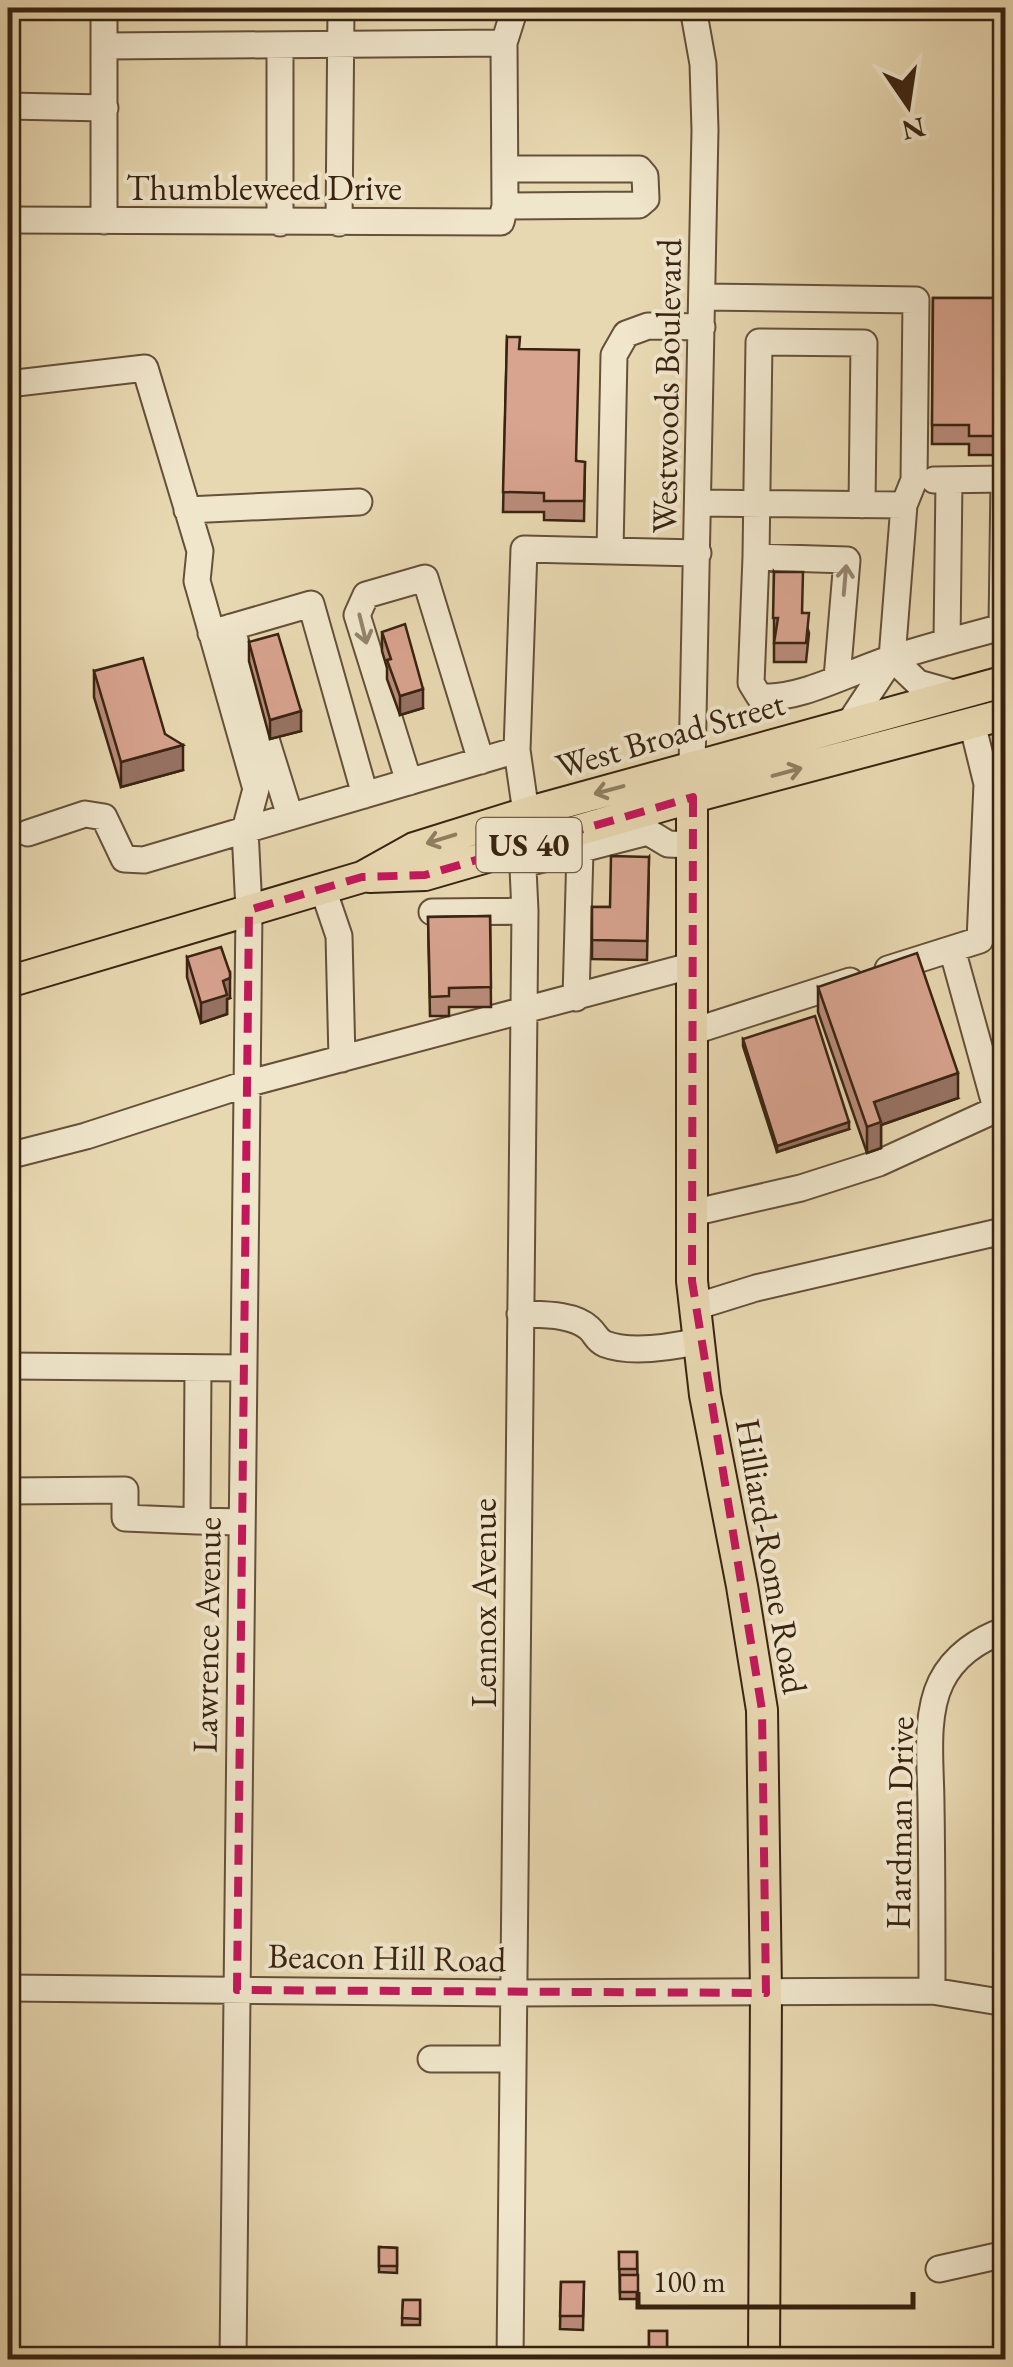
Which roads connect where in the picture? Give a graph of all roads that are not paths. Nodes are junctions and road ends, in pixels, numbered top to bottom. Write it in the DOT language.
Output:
graph roads {
  1 [pos="104,8"];
  2 [pos="341,8"];
  3 [pos="515,8"];
  4 [pos="693,8"];
  5 [pos="504,43"];
  6 [pos="342,45"];
  7 [pos="106,46"];
  8 [pos="280,46"];
  9 [pos="8,106"];
  10 [pos="105,108"];
  11 [pos="505,169"];
  12 [pos="505,206"];
  13 [pos="8,220"];
  14 [pos="104,221"];
  15 [pos="280,223"];
  16 [pos="338,223"];
  17 [pos="702,297"];
  18 [pos="702,326"];
  19 [pos="8,384"];
  20 [pos="1005,479"];
  21 [pos="914,480"];
  22 [pos="949,480"];
  23 [pos="359,502"];
  24 [pos="699,503"];
  25 [pos="757,504"];
  26 [pos="862,505"];
  27 [pos="904,505"];
  28 [pos="187,510"];
  29 [pos="610,551"];
  30 [pos="698,553"];
  31 [pos="756,557"];
  32 [pos="1004,626"];
  33 [pos="222,630"];
  34 [pos="948,642"];
  35 [pos="892,658"];
  36 [pos="837,678"];
  37 [pos="1006,681"];
  38 [pos="957,694"];
  39 [pos="1006,714"];
  40 [pos="850,722"];
  41 [pos="972,723"];
  42 [pos="517,750"];
  43 [pos="481,761"];
  44 [pos="409,782"];
  45 [pos="693,782"];
  46 [pos="365,795"];
  47 [pos="526,813"];
  48 [pos="290,816"];
  49 [pos="245,830"];
  50 [pos="28,832"];
  51 [pos="692,845"];
  52 [pos="580,850"];
  53 [pos="523,856"];
  54 [pos="362,878"];
  55 [pos="323,889"];
  56 [pos="249,910"];
  57 [pos="525,911"];
  58 [pos="432,912"];
  59 [pos="952,949"];
  60 [pos="690,966"];
  61 [pos="8,982"];
  62 [pos="576,998"];
  63 [pos="524,1013"];
  64 [pos="691,1032"];
  65 [pos="342,1059"];
  66 [pos="246,1084"];
  67 [pos="1001,1107"];
  68 [pos="8,1156"];
  69 [pos="692,1213"];
  70 [pos="1004,1234"];
  71 [pos="695,1308"];
  72 [pos="520,1314"];
  73 [pos="699,1340"];
  74 [pos="8,1366"];
  75 [pos="198,1368"];
  76 [pos="244,1368"];
  77 [pos="8,1491"];
  78 [pos="197,1521"];
  79 [pos="242,1522"];
  80 [pos="1006,1630"];
  81 [pos="8,1988"];
  82 [pos="237,1990"];
  83 [pos="932,1991"];
  84 [pos="766,1993"];
  85 [pos="514,1994"];
  86 [pos="1006,2003"];
  87 [pos="431,2059"];
  88 [pos="514,2059"];
  89 [pos="1006,2254"];
  90 [pos="939,2269"];
  91 [pos="233,2360"];
  92 [pos="510,2360"];
  93 [pos="764,2360"];
  1 -- 7 [label="street"];
  2 -- 6 [label="street"];
  3 -- 5 [label="street"];
  4 -- 17 [label="street, Westwoods Boulevard"];
  5 -- 6 [label="street"];
  5 -- 11 [label="street"];
  6 -- 8 [label="street"];
  6 -- 16 [label="street"];
  7 -- 8 [label="street"];
  7 -- 10 [label="street"];
  8 -- 15 [label="street"];
  9 -- 10 [label="street"];
  10 -- 14 [label="street"];
  11 -- 12 [label="street"];
  11 -- 12 [label="street, Thumbleweed Drive"];
  12 -- 16 [label="street, Thumbleweed Drive"];
  13 -- 14 [label="street, Thumbleweed Drive"];
  14 -- 15 [label="street, Thumbleweed Drive"];
  15 -- 16 [label="street, Thumbleweed Drive"];
  17 -- 18 [label="street, Westwoods Boulevard"];
  17 -- 21 [label="street"];
  18 -- 24 [label="street, Westwoods Boulevard"];
  18 -- 29 [label="street"];
  19 -- 28 [label="street"];
  20 -- 22 [label="street"];
  20 -- 32 [label="street"];
  21 -- 22 [label="street"];
  21 -- 27 [label="street"];
  22 -- 34 [label="street"];
  23 -- 28 [label="street"];
  24 -- 25 [label="street"];
  24 -- 30 [label="street, Westwoods Boulevard"];
  25 -- 26 [label="street"];
  25 -- 26 [label="street"];
  25 -- 31 [label="street"];
  26 -- 27 [label="street"];
  27 -- 35 [label="street"];
  28 -- 33 [label="street"];
  29 -- 30 [label="street"];
  29 -- 42 [label="street"];
  30 -- 45 [label="street, Westwoods Boulevard"];
  36 -- 31 [label="street, one-way"];
  31 -- 36 [label="street"];
  32 -- 34 [label="street"];
  33 -- 46 [label="street"];
  33 -- 48 [label="street"];
  33 -- 49 [label="street, Lawrence Avenue"];
  34 -- 35 [label="street"];
  35 -- 36 [label="street"];
  35 -- 38 [label="street"];
  35 -- 40 [label="street"];
  37 -- 38 [label="main road, West Broad Street / US 40"];
  38 -- 40 [label="main road, West Broad Street / US 40"];
  39 -- 41 [label="main road, West Broad Street / US 40"];
  40 -- 45 [label="main road, West Broad Street / US 40"];
  45 -- 41 [label="main road, West Broad Street / US 40, one-way"];
  41 -- 59 [label="street"];
  42 -- 43 [label="street"];
  42 -- 47 [label="street"];
  43 -- 44 [label="street"];
  43 -- 44 [label="street, one-way"];
  44 -- 46 [label="street"];
  45 -- 47 [label="main road, West Broad Street / US 40, one-way"];
  45 -- 51 [label="main road, Hilliard-Rome Road"];
  45 -- 53 [label="main road, West Broad Street / US 40"];
  46 -- 48 [label="street"];
  47 -- 54 [label="main road, West Broad Street / US 40, one-way"];
  48 -- 49 [label="street"];
  49 -- 50 [label="street"];
  49 -- 56 [label="street, Lawrence Avenue"];
  51 -- 52 [label="street"];
  51 -- 60 [label="main road, Hilliard-Rome Road"];
  52 -- 53 [label="street"];
  52 -- 62 [label="street"];
  53 -- 54 [label="main road, West Broad Street / US 40"];
  53 -- 57 [label="street, Lennox Avenue"];
  54 -- 55 [label="main road, West Broad Street / US 40"];
  55 -- 56 [label="main road, West Broad Street / US 40"];
  55 -- 65 [label="street"];
  56 -- 61 [label="main road, West Broad Street / US 40"];
  56 -- 66 [label="street, Lawrence Avenue"];
  57 -- 58 [label="street"];
  57 -- 63 [label="street, Lennox Avenue"];
  59 -- 64 [label="street"];
  59 -- 67 [label="street"];
  60 -- 62 [label="street"];
  60 -- 64 [label="main road, Hilliard-Rome Road"];
  62 -- 63 [label="street"];
  63 -- 65 [label="street"];
  63 -- 72 [label="street, Lennox Avenue"];
  64 -- 69 [label="main road, Hilliard-Rome Road"];
  65 -- 66 [label="street"];
  66 -- 68 [label="street"];
  66 -- 76 [label="street, Lawrence Avenue"];
  67 -- 69 [label="street"];
  69 -- 71 [label="main road, Hilliard-Rome Road"];
  70 -- 71 [label="street"];
  71 -- 73 [label="main road, Hilliard-Rome Road"];
  72 -- 73 [label="street"];
  72 -- 85 [label="street, Lennox Avenue"];
  73 -- 84 [label="main road, Hilliard-Rome Road"];
  74 -- 75 [label="street"];
  75 -- 76 [label="street"];
  75 -- 78 [label="street"];
  76 -- 79 [label="street, Lawrence Avenue"];
  77 -- 78 [label="street"];
  78 -- 79 [label="street"];
  79 -- 82 [label="street, Lawrence Avenue"];
  80 -- 83 [label="street, Hardman Drive"];
  81 -- 82 [label="street, Beacon Hill Road"];
  82 -- 85 [label="street, Beacon Hill Road"];
  82 -- 91 [label="street, Lawrence Avenue"];
  83 -- 84 [label="street, Beacon Hill Road"];
  83 -- 86 [label="street, Beacon Hill Road"];
  84 -- 85 [label="street, Beacon Hill Road"];
  84 -- 93 [label="main road, Hilliard-Rome Road"];
  85 -- 88 [label="street, Lennox Avenue"];
  87 -- 88 [label="street"];
  88 -- 92 [label="street, Lennox Avenue"];
  89 -- 90 [label="street"];
}
